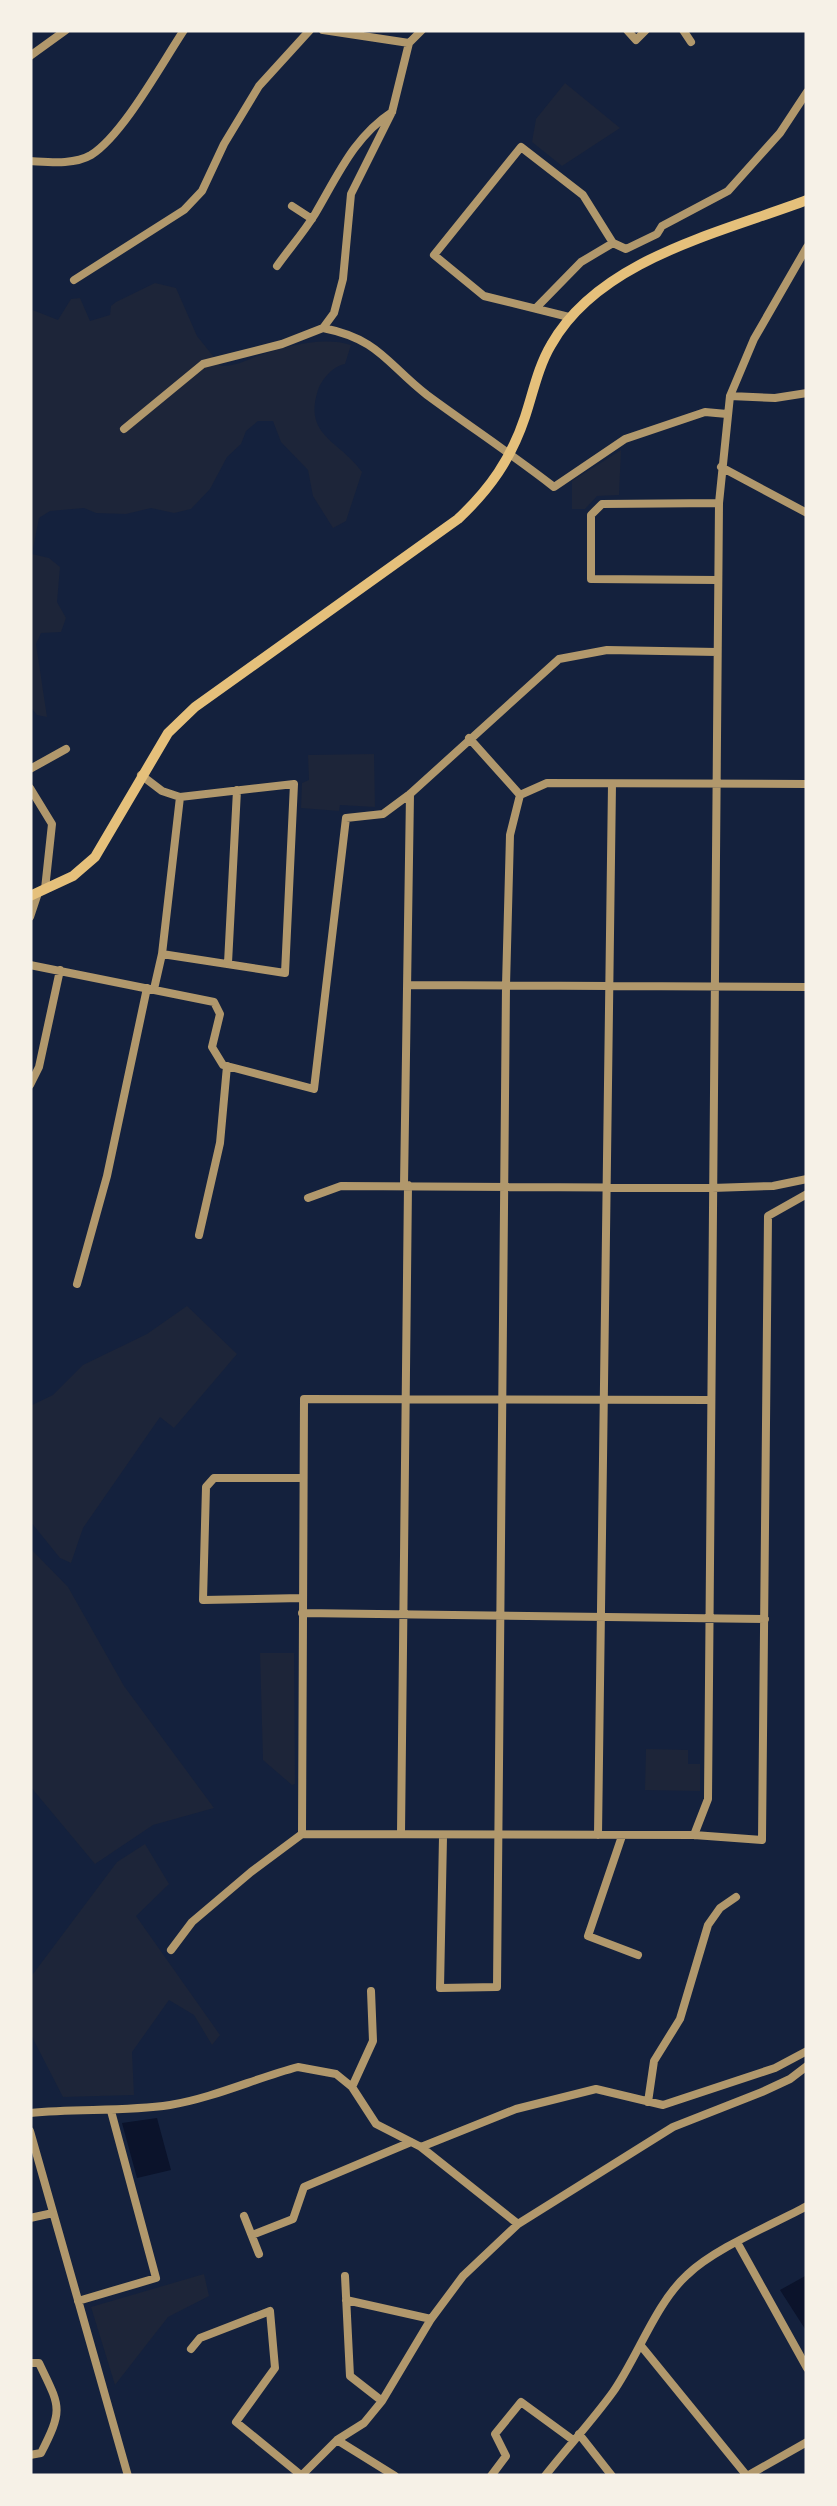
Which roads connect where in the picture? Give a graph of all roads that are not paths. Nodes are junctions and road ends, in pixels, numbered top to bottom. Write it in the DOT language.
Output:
graph roads {
  1 [pos="66,30"];
  2 [pos="184,30"];
  3 [pos="310,30"];
  4 [pos="323,30"];
  5 [pos="385,30"];
  6 [pos="422,30"];
  7 [pos="628,30"];
  8 [pos="646,30"];
  9 [pos="684,30"];
  10 [pos="385,41"];
  11 [pos="691,42"];
  12 [pos="409,44"];
  13 [pos="30,56"];
  14 [pos="807,92"];
  15 [pos="392,112"];
  16 [pos="30,161"];
  17 [pos="807,200"];
  18 [pos="292,206"];
  19 [pos="312,219"];
  20 [pos="613,243"];
  21 [pos="807,247"];
  22 [pos="277,266"];
  23 [pos="74,280"];
  24 [pos="536,308"];
  25 [pos="569,317"];
  26 [pos="323,328"];
  27 [pos="807,392"];
  28 [pos="730,396"];
  29 [pos="727,414"];
  30 [pos="124,429"];
  31 [pos="511,453"];
  32 [pos="721,468"];
  33 [pos="718,504"];
  34 [pos="807,513"];
  35 [pos="718,580"];
  36 [pos="716,652"];
  37 [pos="469,738"];
  38 [pos="66,749"];
  39 [pos="30,768"];
  40 [pos="141,775"];
  41 [pos="612,784"];
  42 [pos="718,784"];
  43 [pos="807,784"];
  44 [pos="30,788"];
  45 [pos="236,790"];
  46 [pos="410,794"];
  47 [pos="520,795"];
  48 [pos="180,797"];
  49 [pos="38,893"];
  50 [pos="30,917"];
  51 [pos="162,954"];
  52 [pos="228,964"];
  53 [pos="30,965"];
  54 [pos="60,970"];
  55 [pos="506,984"];
  56 [pos="409,985"];
  57 [pos="609,986"];
  58 [pos="715,986"];
  59 [pos="807,987"];
  60 [pos="151,989"];
  61 [pos="225,1065"];
  62 [pos="30,1084"];
  63 [pos="807,1179"];
  64 [pos="406,1185"];
  65 [pos="506,1186"];
  66 [pos="607,1187"];
  67 [pos="712,1188"];
  68 [pos="807,1194"];
  69 [pos="308,1198"];
  70 [pos="199,1235"];
  71 [pos="77,1284"];
  72 [pos="404,1399"];
  73 [pos="504,1400"];
  74 [pos="605,1400"];
  75 [pos="710,1400"];
  76 [pos="303,1478"];
  77 [pos="302,1598"];
  78 [pos="302,1613"];
  79 [pos="402,1615"];
  80 [pos="601,1616"];
  81 [pos="502,1617"];
  82 [pos="708,1617"];
  83 [pos="764,1620"];
  84 [pos="302,1834"];
  85 [pos="401,1834"];
  86 [pos="694,1834"];
  87 [pos="500,1835"];
  88 [pos="598,1835"];
  89 [pos="442,1836"];
  90 [pos="622,1836"];
  91 [pos="736,1897"];
  92 [pos="171,1950"];
  93 [pos="638,1954"];
  94 [pos="371,1991"];
  95 [pos="807,2050"];
  96 [pos="807,2066"];
  97 [pos="352,2088"];
  98 [pos="648,2102"];
  99 [pos="111,2111"];
  100 [pos="30,2114"];
  101 [pos="30,2131"];
  102 [pos="412,2142"];
  103 [pos="421,2147"];
  104 [pos="807,2206"];
  105 [pos="54,2213"];
  106 [pos="244,2216"];
  107 [pos="30,2218"];
  108 [pos="518,2224"];
  109 [pos="252,2235"];
  110 [pos="738,2244"];
  111 [pos="259,2254"];
  112 [pos="345,2276"];
  113 [pos="346,2300"];
  114 [pos="78,2301"];
  115 [pos="431,2319"];
  116 [pos="642,2347"];
  117 [pos="191,2348"];
  118 [pos="30,2363"];
  119 [pos="807,2368"];
  120 [pos="382,2401"];
  121 [pos="576,2437"];
  122 [pos="337,2440"];
  123 [pos="807,2442"];
  124 [pos="30,2454"];
  125 [pos="128,2476"];
  126 [pos="301,2476"];
  127 [pos="395,2476"];
  128 [pos="491,2476"];
  129 [pos="545,2476"];
  130 [pos="612,2476"];
  1 -- 13 [label="street"];
  2 -- 16 [label="street"];
  3 -- 23 [label="street"];
  4 -- 10 [label="street"];
  5 -- 10 [label="street"];
  6 -- 12 [label="street"];
  7 -- 8 [label="street"];
  9 -- 11 [label="street"];
  10 -- 12 [label="street"];
  12 -- 15 [label="street"];
  14 -- 20 [label="street"];
  15 -- 19 [label="street"];
  15 -- 26 [label="street"];
  17 -- 25 [label="main road"];
  18 -- 19 [label="street"];
  19 -- 22 [label="street"];
  20 -- 24 [label="street"];
  20 -- 24 [label="street"];
  21 -- 28 [label="street"];
  24 -- 25 [label="street"];
  25 -- 31 [label="main road"];
  26 -- 30 [label="street"];
  26 -- 31 [label="street"];
  27 -- 28 [label="street"];
  28 -- 29 [label="street"];
  29 -- 31 [label="street"];
  29 -- 32 [label="street"];
  31 -- 40 [label="main road"];
  32 -- 33 [label="street"];
  32 -- 34 [label="street"];
  33 -- 35 [label="street"];
  33 -- 35 [label="street"];
  35 -- 36 [label="street"];
  36 -- 37 [label="street"];
  36 -- 42 [label="street"];
  37 -- 46 [label="street"];
  37 -- 47 [label="street"];
  38 -- 39 [label="street"];
  40 -- 48 [label="street"];
  40 -- 49 [label="main road"];
  41 -- 42 [label="street"];
  41 -- 47 [label="street"];
  41 -- 57 [label="street"];
  42 -- 43 [label="street"];
  42 -- 58 [label="street"];
  44 -- 49 [label="street"];
  45 -- 48 [label="street"];
  45 -- 52 [label="street"];
  45 -- 52 [label="street"];
  46 -- 56 [label="street"];
  46 -- 61 [label="street"];
  47 -- 55 [label="street"];
  48 -- 51 [label="street"];
  49 -- 50 [label="street"];
  51 -- 52 [label="street"];
  51 -- 60 [label="street"];
  53 -- 54 [label="street"];
  54 -- 60 [label="street"];
  54 -- 62 [label="street"];
  55 -- 56 [label="street"];
  55 -- 57 [label="street"];
  55 -- 65 [label="street"];
  56 -- 64 [label="street"];
  57 -- 58 [label="street"];
  57 -- 66 [label="street"];
  58 -- 59 [label="street"];
  58 -- 67 [label="street"];
  60 -- 61 [label="street"];
  60 -- 71 [label="street"];
  61 -- 70 [label="street"];
  63 -- 67 [label="street"];
  64 -- 65 [label="street"];
  64 -- 69 [label="street"];
  64 -- 72 [label="street"];
  65 -- 66 [label="street"];
  65 -- 73 [label="street"];
  66 -- 67 [label="street"];
  66 -- 74 [label="street"];
  67 -- 75 [label="street"];
  68 -- 83 [label="street"];
  72 -- 73 [label="street"];
  72 -- 76 [label="street"];
  72 -- 79 [label="street"];
  73 -- 74 [label="street"];
  73 -- 81 [label="street"];
  74 -- 75 [label="street"];
  74 -- 80 [label="street"];
  75 -- 82 [label="street"];
  76 -- 77 [label="street"];
  76 -- 77 [label="street"];
  77 -- 78 [label="street"];
  78 -- 79 [label="street"];
  78 -- 84 [label="street"];
  79 -- 81 [label="street"];
  79 -- 85 [label="street"];
  80 -- 81 [label="street"];
  80 -- 82 [label="street"];
  80 -- 88 [label="street"];
  81 -- 87 [label="street"];
  82 -- 83 [label="street"];
  82 -- 86 [label="street"];
  83 -- 86 [label="street"];
  84 -- 85 [label="street"];
  84 -- 92 [label="street"];
  85 -- 89 [label="street"];
  86 -- 90 [label="street"];
  87 -- 88 [label="street"];
  87 -- 89 [label="street"];
  87 -- 89 [label="street"];
  88 -- 90 [label="street"];
  90 -- 93 [label="street"];
  91 -- 98 [label="street"];
  94 -- 97 [label="street"];
  95 -- 98 [label="street"];
  96 -- 108 [label="street"];
  97 -- 99 [label="street"];
  97 -- 102 [label="street"];
  98 -- 103 [label="street"];
  99 -- 100 [label="street"];
  99 -- 114 [label="street"];
  101 -- 105 [label="street"];
  102 -- 103 [label="street"];
  102 -- 109 [label="street"];
  103 -- 108 [label="street"];
  104 -- 110 [label="street"];
  105 -- 107 [label="street"];
  105 -- 114 [label="street"];
  106 -- 109 [label="street"];
  108 -- 115 [label="street"];
  109 -- 111 [label="street"];
  110 -- 116 [label="street"];
  110 -- 119 [label="street"];
  112 -- 113 [label="street"];
  113 -- 115 [label="street"];
  113 -- 120 [label="street"];
  114 -- 125 [label="street"];
  115 -- 120 [label="street"];
  116 -- 121 [label="street"];
  116 -- 123 [label="street"];
  117 -- 126 [label="street"];
  118 -- 124 [label="street"];
  120 -- 122 [label="street"];
  121 -- 128 [label="street"];
  121 -- 129 [label="street"];
  121 -- 130 [label="street"];
  122 -- 126 [label="street"];
  122 -- 127 [label="street"];
}
